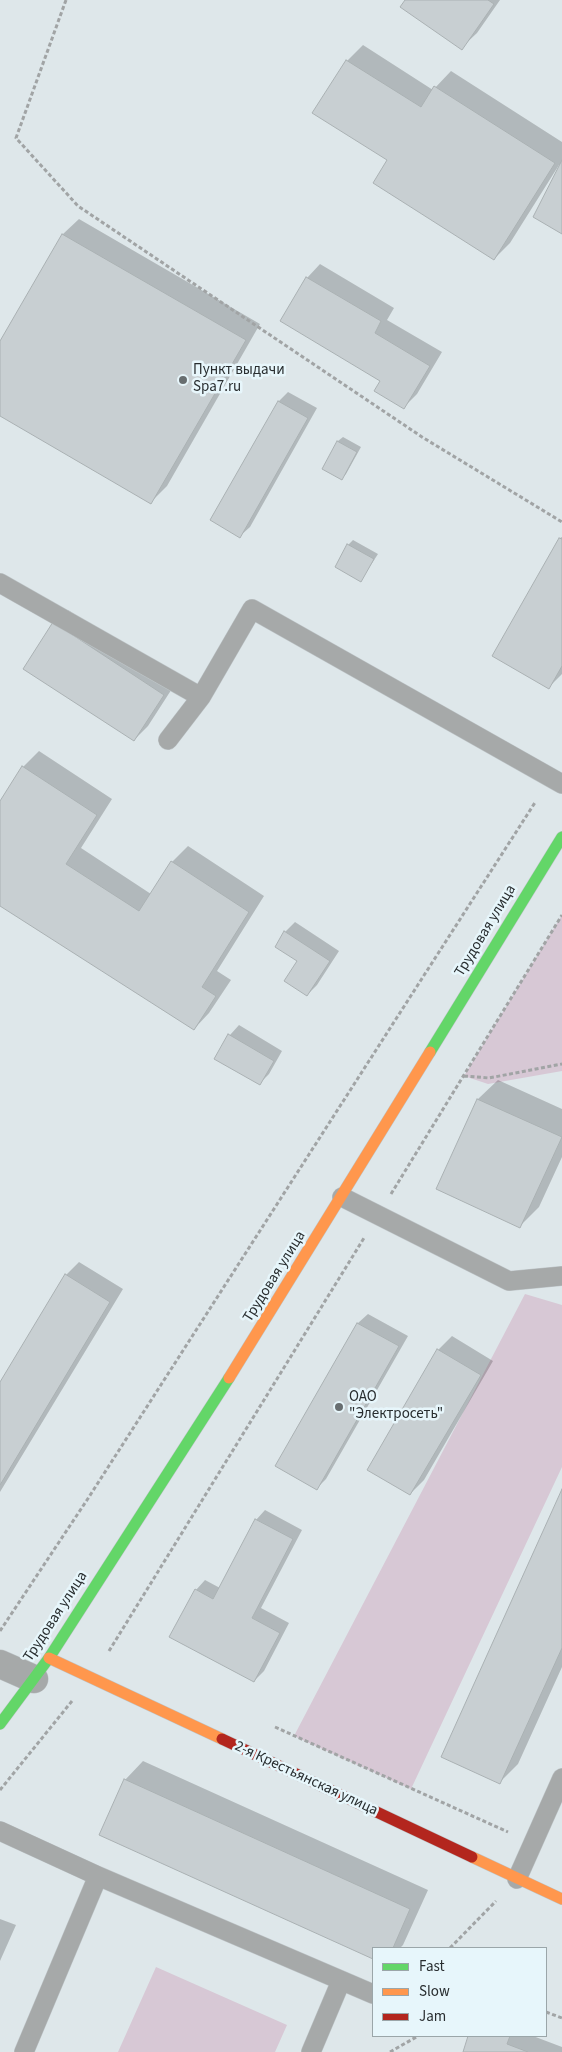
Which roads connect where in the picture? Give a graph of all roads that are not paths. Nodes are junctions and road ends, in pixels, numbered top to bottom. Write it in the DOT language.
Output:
graph roads {
  1 [pos="0,583"];
  2 [pos="201,697"];
  3 [pos="168,740"];
  4 [pos="556,781"];
  5 [pos="562,837"];
  6 [pos="342,1197"];
  7 [pos="562,1276"];
  8 [pos="0,1664"];
  9 [pos="42,1669"];
  10 [pos="0,1724"];
  11 [pos="562,1778"];
  12 [pos="0,1831"];
  13 [pos="98,1876"];
  14 [pos="517,1879"];
  15 [pos="562,1899"];
  16 [pos="341,1981"];
  17 [pos="372,1994"];
  18 [pos="24,2052"];
  19 [pos="311,2052"];
  1 -- 2 [label="lane"];
  2 -- 3 [label="lane"];
  2 -- 4 [label="lane"];
  5 -- 6 [label="main road, Трудовая улица"];
  6 -- 7 [label="lane"];
  6 -- 9 [label="main road, Трудовая улица"];
  8 -- 9 [label="street, 2-я Крестьянская улица"];
  9 -- 10 [label="main road, Трудовая улица"];
  9 -- 14 [label="main road, 2-я Крестьянская улица"];
  11 -- 14 [label="lane"];
  12 -- 13 [label="lane"];
  13 -- 16 [label="lane"];
  13 -- 18 [label="lane"];
  14 -- 15 [label="main road, 2-я Крестьянская улица"];
  16 -- 17 [label="lane"];
  16 -- 19 [label="lane"];
}
